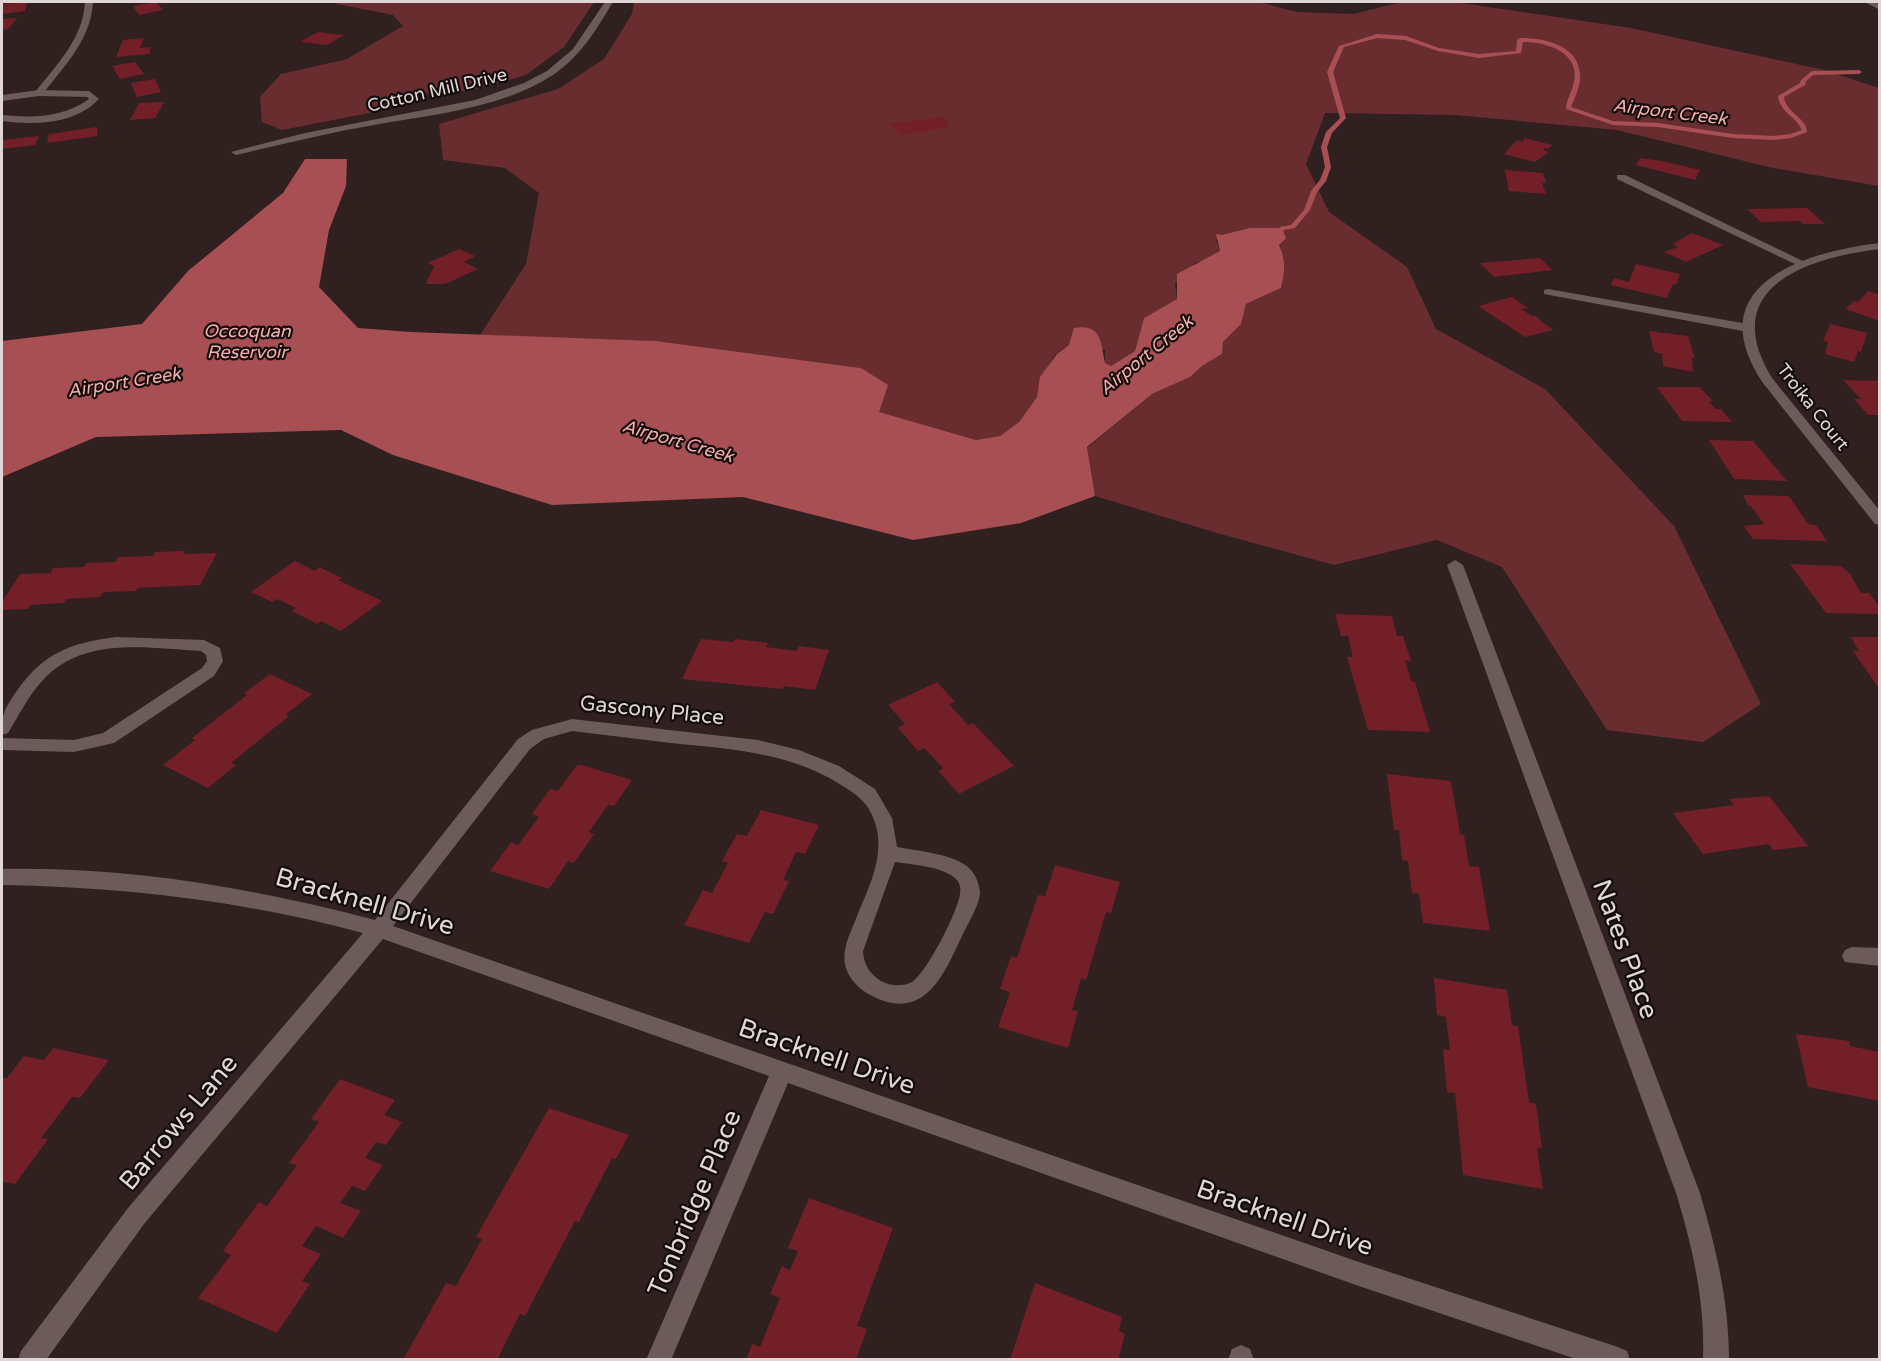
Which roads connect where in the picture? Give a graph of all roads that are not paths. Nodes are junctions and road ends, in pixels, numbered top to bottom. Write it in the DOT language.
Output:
graph roads {
  1 [pos="89,2"];
  2 [pos="609,2"];
  3 [pos="39,93"];
  4 [pos="2,98"];
  5 [pos="2,118"];
  6 [pos="236,152"];
  7 [pos="1621,177"];
  8 [pos="1880,246"];
  9 [pos="1803,264"];
  10 [pos="1548,292"];
  11 [pos="1748,328"];
  12 [pos="1880,521"];
  13 [pos="1455,565"];
  14 [pos="2,729"];
  15 [pos="2,744"];
  16 [pos="888,853"];
  17 [pos="2,877"];
  18 [pos="379,929"];
  19 [pos="1852,956"];
  20 [pos="1880,957"];
  21 [pos="783,1070"];
  22 [pos="30,1359"];
  23 [pos="658,1359"];
  24 [pos="1618,1359"];
  25 [pos="1716,1359"];
  1 -- 3 [label="street"];
  2 -- 6 [label="street, Cotton Mill Drive"];
  3 -- 4 [label="street"];
  3 -- 5 [label="street"];
  7 -- 9 [label="street"];
  8 -- 9 [label="street, Troika Court"];
  9 -- 11 [label="street, Troika Court"];
  10 -- 11 [label="street"];
  11 -- 12 [label="street, Troika Court"];
  13 -- 25 [label="street, Nates Place"];
  14 -- 15 [label="street"];
  16 -- 16 [label="street, Gascony Place"];
  16 -- 18 [label="street, Gascony Place"];
  17 -- 18 [label="street, Bracknell Drive"];
  18 -- 21 [label="street, Bracknell Drive"];
  18 -- 22 [label="street, Barrows Lane"];
  19 -- 20 [label="street"];
  21 -- 23 [label="street, Tonbridge Place"];
  21 -- 24 [label="street, Bracknell Drive"];
}
